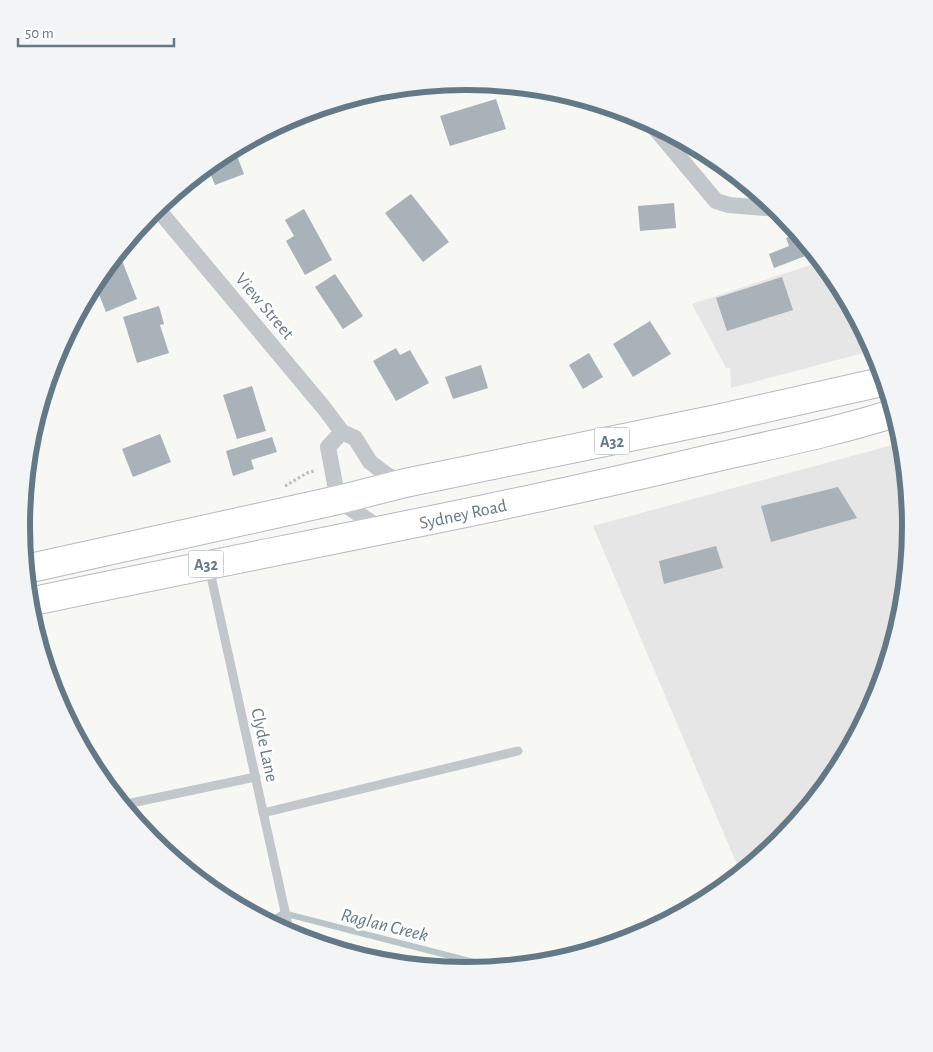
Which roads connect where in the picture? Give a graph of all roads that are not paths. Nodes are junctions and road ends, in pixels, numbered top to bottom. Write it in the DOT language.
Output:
graph roads {
  1 [pos="663,136"];
  2 [pos="765,208"];
  3 [pos="161,214"];
  4 [pos="879,383"];
  5 [pos="889,415"];
  6 [pos="342,432"];
  7 [pos="405,484"];
  8 [pos="338,500"];
  9 [pos="384,531"];
  10 [pos="208,564"];
  11 [pos="32,568"];
  12 [pos="36,600"];
  13 [pos="518,751"];
  14 [pos="256,777"];
  15 [pos="129,803"];
  16 [pos="264,813"];
  17 [pos="288,924"];
  1 -- 2 [label="street"];
  3 -- 6 [label="street, View Street"];
  4 -- 7 [label="highway, A32"];
  5 -- 9 [label="highway, Sydney Road / A32"];
  6 -- 7 [label="street, View Street"];
  6 -- 8 [label="street"];
  7 -- 8 [label="highway, A32"];
  8 -- 9 [label="street"];
  8 -- 11 [label="highway, A32"];
  9 -- 10 [label="highway, Sydney Road / A32"];
  10 -- 12 [label="highway, Sydney Road / A32"];
  10 -- 14 [label="lane, Clyde Lane"];
  13 -- 16 [label="lane"];
  14 -- 15 [label="lane"];
  14 -- 16 [label="lane, Clyde Lane"];
  16 -- 17 [label="lane, Clyde Lane"];
}
